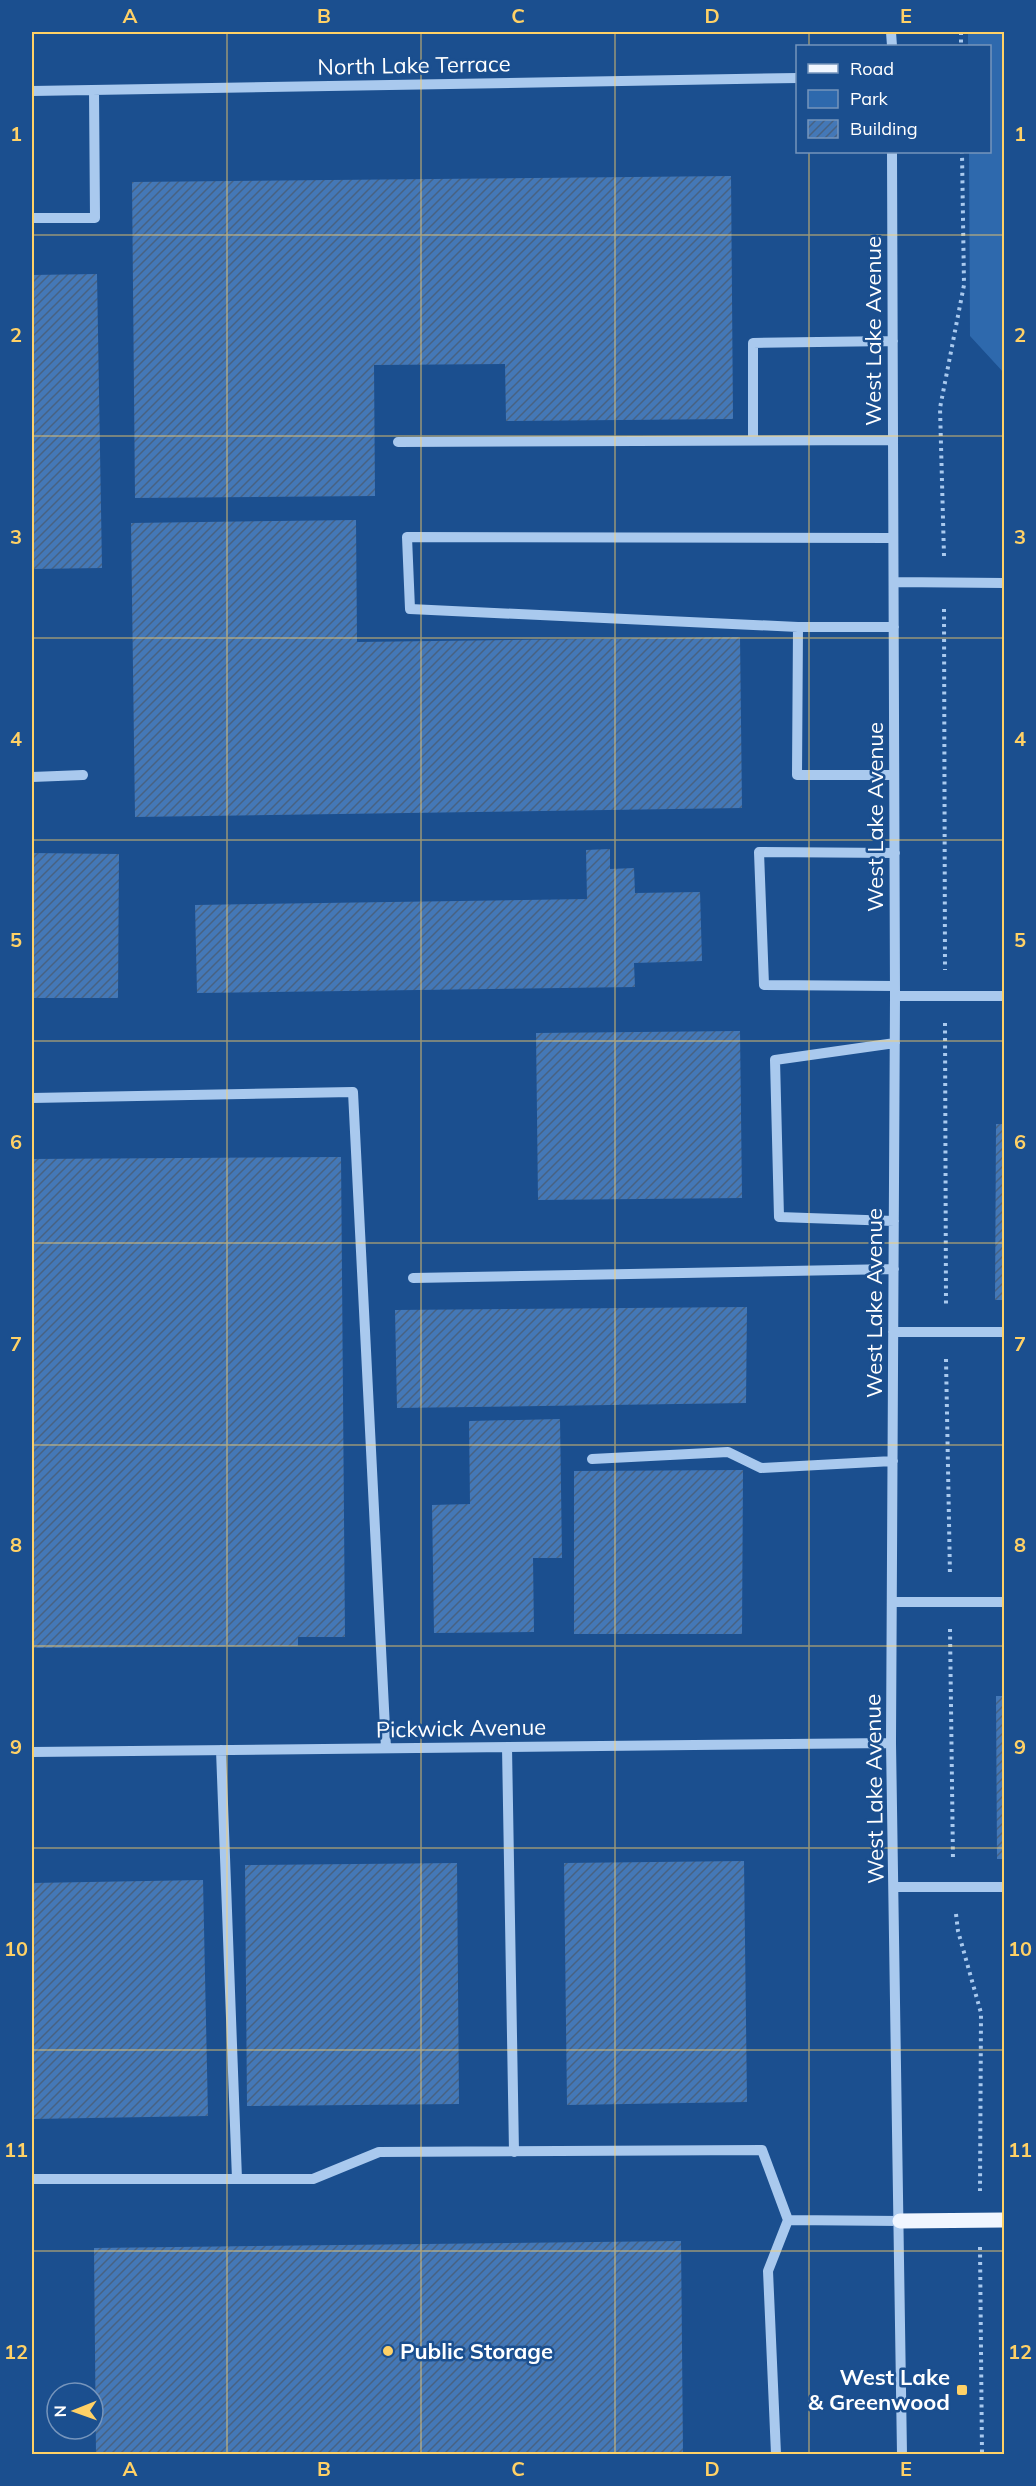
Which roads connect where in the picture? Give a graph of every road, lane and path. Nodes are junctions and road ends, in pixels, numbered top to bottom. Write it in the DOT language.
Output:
graph roads {
  1 [pos="796,78"];
  2 [pos="94,90"];
  3 [pos="32,91"];
  4 [pos="892,153"];
  5 [pos="962,153"];
  6 [pos="32,218"];
  7 [pos="893,341"];
  8 [pos="753,440"];
  9 [pos="892,440"];
  10 [pos="398,442"];
  11 [pos="893,538"];
  12 [pos="894,582"];
  13 [pos="944,583"];
  14 [pos="1005,583"];
  15 [pos="798,627"];
  16 [pos="894,627"];
  17 [pos="83,775"];
  18 [pos="894,776"];
  19 [pos="32,777"];
  20 [pos="895,853"];
  21 [pos="895,991"];
  22 [pos="945,996"];
  23 [pos="1005,996"];
  24 [pos="895,1043"];
  25 [pos="32,1098"];
  26 [pos="894,1221"];
  27 [pos="894,1269"];
  28 [pos="413,1278"];
  29 [pos="893,1332"];
  30 [pos="946,1332"];
  31 [pos="1005,1332"];
  32 [pos="592,1459"];
  33 [pos="893,1461"];
  34 [pos="892,1602"];
  35 [pos="950,1602"];
  36 [pos="1005,1602"];
  37 [pos="891,1743"];
  38 [pos="507,1747"];
  39 [pos="386,1748"];
  40 [pos="220,1750"];
  41 [pos="32,1752"];
  42 [pos="894,1887"];
  43 [pos="954,1887"];
  44 [pos="1005,1887"];
  45 [pos="514,2152"];
  46 [pos="981,2152"];
  47 [pos="32,2179"];
  48 [pos="237,2179"];
  49 [pos="788,2220"];
  50 [pos="1005,2220"];
  51 [pos="900,2221"];
  52 [pos="981,2286"];
  53 [pos="776,2454"];
  54 [pos="902,2454"];
  55 [pos="982,2454"];
  1 -- 2 [label="street, North Lake Terrace"];
  2 -- 3 [label="street, North Lake Terrace"];
  2 -- 6 [label="street"];
  4 -- 7 [label="street, West Lake Avenue"];
  5 -- 13 [label="path"];
  7 -- 8 [label="street"];
  7 -- 9 [label="street, West Lake Avenue"];
  8 -- 9 [label="street"];
  8 -- 10 [label="street"];
  9 -- 11 [label="street, West Lake Avenue"];
  11 -- 12 [label="street, West Lake Avenue"];
  11 -- 15 [label="street"];
  12 -- 13 [label="street"];
  12 -- 16 [label="street, West Lake Avenue"];
  13 -- 14 [label="street"];
  13 -- 22 [label="path"];
  15 -- 16 [label="street"];
  15 -- 18 [label="street"];
  16 -- 18 [label="street, West Lake Avenue"];
  17 -- 19 [label="street"];
  18 -- 20 [label="street, West Lake Avenue"];
  20 -- 21 [label="street, West Lake Avenue"];
  20 -- 21 [label="street"];
  21 -- 22 [label="street"];
  21 -- 24 [label="street, West Lake Avenue"];
  22 -- 23 [label="street"];
  22 -- 30 [label="path"];
  24 -- 26 [label="street, West Lake Avenue"];
  24 -- 26 [label="street"];
  25 -- 39 [label="street"];
  26 -- 27 [label="street, West Lake Avenue"];
  27 -- 28 [label="street"];
  27 -- 29 [label="street, West Lake Avenue"];
  29 -- 30 [label="street"];
  29 -- 33 [label="street, West Lake Avenue"];
  30 -- 31 [label="street"];
  30 -- 35 [label="path"];
  32 -- 33 [label="street"];
  33 -- 34 [label="street, West Lake Avenue"];
  34 -- 35 [label="street"];
  34 -- 37 [label="street, West Lake Avenue"];
  35 -- 36 [label="street"];
  35 -- 43 [label="path"];
  37 -- 38 [label="street, Pickwick Avenue"];
  37 -- 42 [label="street, West Lake Avenue"];
  38 -- 39 [label="street, Pickwick Avenue"];
  38 -- 45 [label="street"];
  39 -- 40 [label="street, Pickwick Avenue"];
  40 -- 41 [label="street, Pickwick Avenue"];
  40 -- 48 [label="street"];
  42 -- 43 [label="street"];
  42 -- 51 [label="street, West Lake Avenue"];
  43 -- 44 [label="street"];
  43 -- 46 [label="path"];
  45 -- 48 [label="street"];
  45 -- 49 [label="street"];
  47 -- 48 [label="street"];
  49 -- 51 [label="street"];
  49 -- 53 [label="street"];
  50 -- 51 [label="main road"];
  51 -- 54 [label="street, West Lake Avenue"];
  52 -- 55 [label="path"];
}
